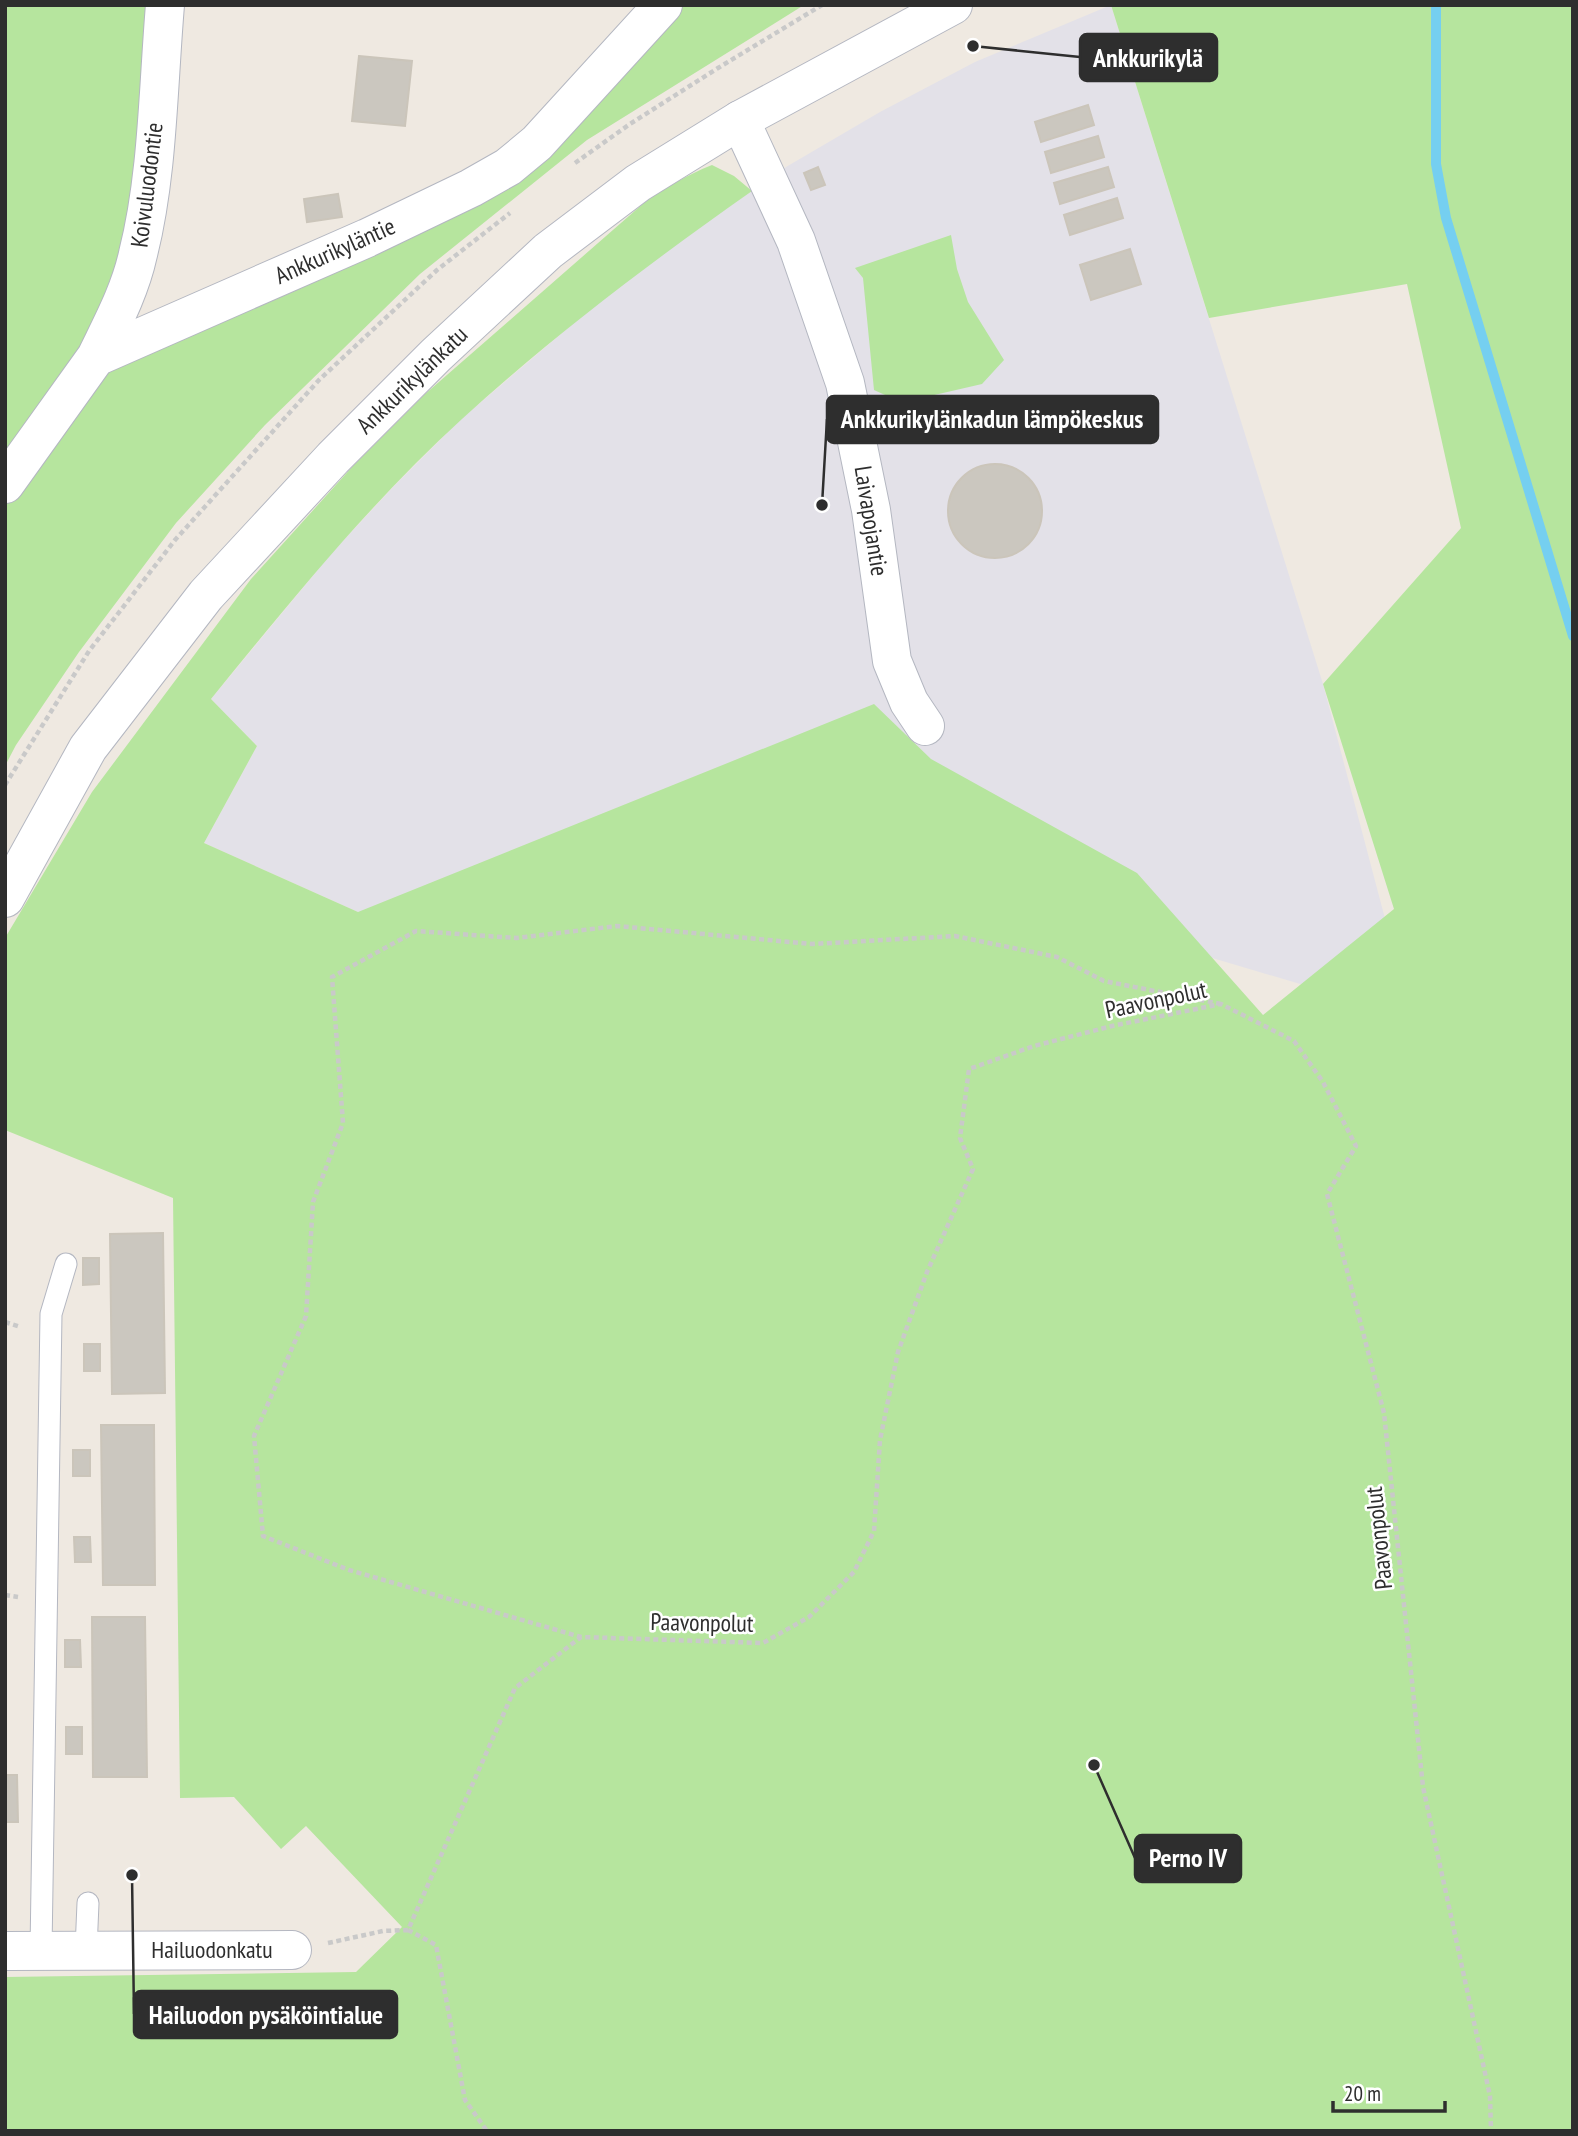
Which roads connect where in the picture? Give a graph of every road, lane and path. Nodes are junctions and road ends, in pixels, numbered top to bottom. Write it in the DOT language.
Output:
graph roads {
  1 [pos="165,5"];
  2 [pos="663,5"];
  3 [pos="953,5"];
  4 [pos="740,120"];
  5 [pos="96,357"];
  6 [pos="5,484"];
  7 [pos="925,726"];
  8 [pos="5,898"];
  9 [pos="1221,1004"];
  10 [pos="66,1264"];
  11 [pos="582,1637"];
  12 [pos="88,1903"];
  13 [pos="408,1930"];
  14 [pos="23,1950"];
  15 [pos="86,1950"];
  16 [pos="292,1950"];
  17 [pos="486,2131"];
  18 [pos="1490,2131"];
  1 -- 5 [label="street, Koivuluodontie"];
  2 -- 5 [label="street, Ankkurikyläntie"];
  3 -- 4 [label="street, Ankkurikylänkatu"];
  4 -- 7 [label="street, Laivapojantie"];
  4 -- 8 [label="street, Ankkurikylänkatu"];
  5 -- 6 [label="street"];
  9 -- 11 [label="path, Paavonpolut"];
  9 -- 11 [label="path"];
  9 -- 18 [label="path, Paavonpolut"];
  10 -- 14 [label="lane"];
  11 -- 13 [label="path"];
  12 -- 15 [label="lane"];
  13 -- 16 [label="path"];
  13 -- 17 [label="path"];
  14 -- 15 [label="street, Hailuodonkatu"];
  15 -- 16 [label="street, Hailuodonkatu"];
}
